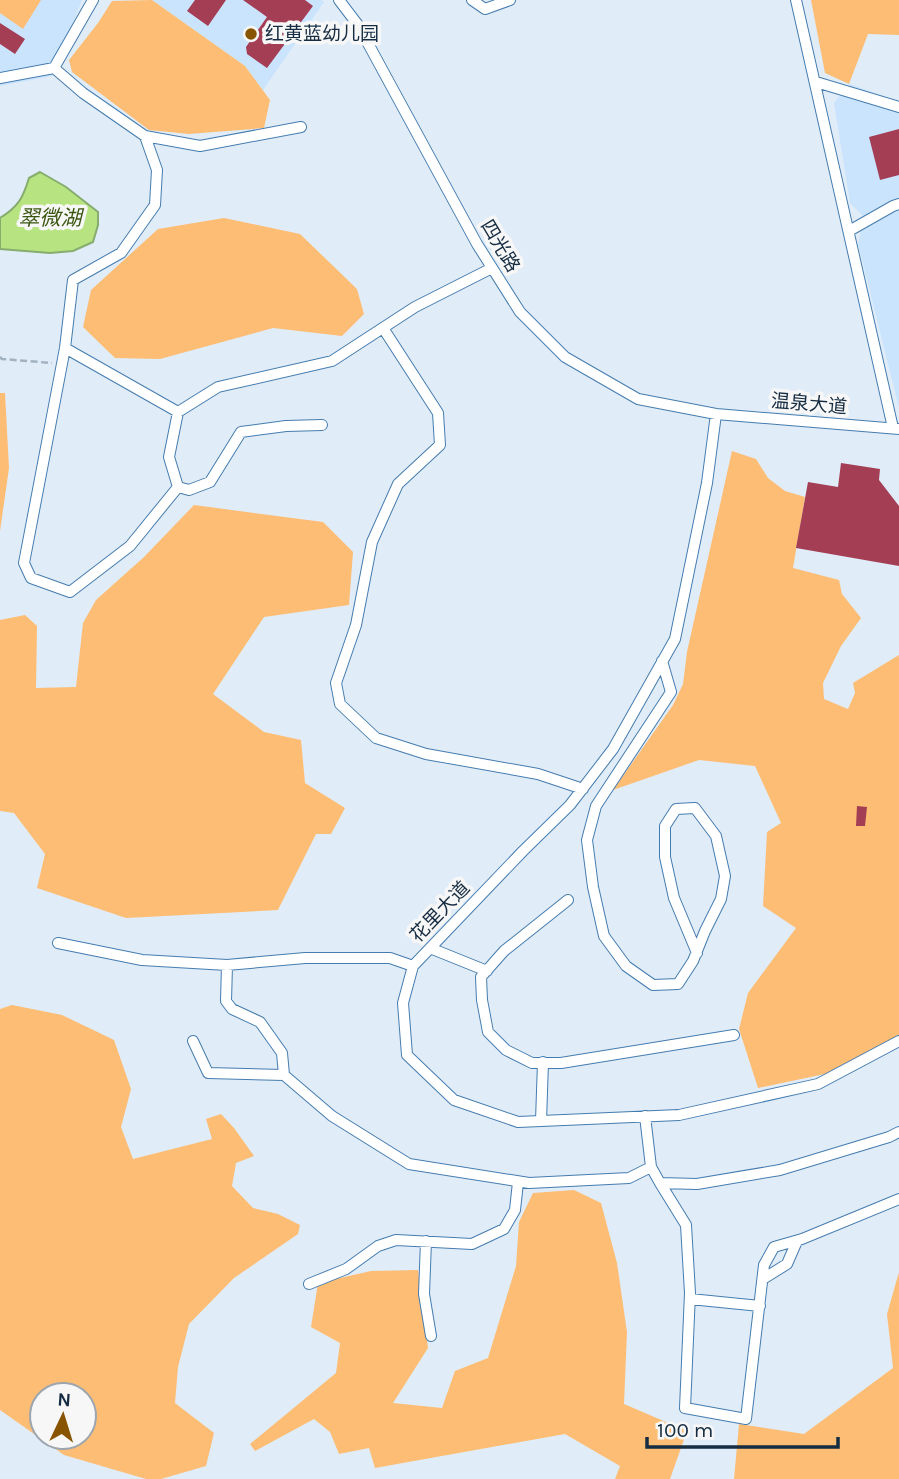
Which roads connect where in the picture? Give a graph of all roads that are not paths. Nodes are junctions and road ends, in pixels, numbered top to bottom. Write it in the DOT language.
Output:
graph roads {
  1 [pos="93,0"];
  2 [pos="339,0"];
  3 [pos="472,0"];
  4 [pos="510,0"];
  5 [pos="796,0"];
  6 [pos="54,68"];
  7 [pos="0,78"];
  8 [pos="816,82"];
  9 [pos="899,107"];
  10 [pos="300,127"];
  11 [pos="145,136"];
  12 [pos="899,204"];
  13 [pos="849,231"];
  14 [pos="492,268"];
  15 [pos="383,328"];
  16 [pos="65,348"];
  17 [pos="178,412"];
  18 [pos="716,414"];
  19 [pos="322,425"];
  20 [pos="896,429"];
  21 [pos="178,487"];
  22 [pos="662,661"];
  23 [pos="583,789"];
  24 [pos="568,900"];
  25 [pos="58,943"];
  26 [pos="430,948"];
  27 [pos="697,953"];
  28 [pos="227,965"];
  29 [pos="413,966"];
  30 [pos="487,971"];
  31 [pos="734,1035"];
  32 [pos="193,1041"];
  33 [pos="899,1041"];
  34 [pos="543,1062"];
  35 [pos="284,1075"];
  36 [pos="645,1116"];
  37 [pos="541,1121"];
  38 [pos="899,1132"];
  39 [pos="651,1167"];
  40 [pos="518,1182"];
  41 [pos="660,1183"];
  42 [pos="899,1199"];
  43 [pos="426,1241"];
  44 [pos="797,1241"];
  45 [pos="763,1279"];
  46 [pos="309,1284"];
  47 [pos="690,1299"];
  48 [pos="760,1306"];
  49 [pos="431,1336"];
  1 -- 6 [label="street"];
  2 -- 14 [label="street, 四光路"];
  3 -- 4 [label="street"];
  5 -- 8 [label="street"];
  6 -- 7 [label="street"];
  6 -- 11 [label="street"];
  8 -- 9 [label="street"];
  8 -- 13 [label="street"];
  10 -- 11 [label="street"];
  11 -- 16 [label="street"];
  12 -- 13 [label="street"];
  13 -- 20 [label="street"];
  14 -- 15 [label="street"];
  14 -- 18 [label="street, 四光路"];
  15 -- 17 [label="street"];
  15 -- 23 [label="street"];
  16 -- 17 [label="street"];
  16 -- 21 [label="street"];
  17 -- 21 [label="street"];
  18 -- 20 [label="street, 温泉大道"];
  18 -- 22 [label="street, 花里大道"];
  19 -- 21 [label="street"];
  22 -- 23 [label="street, 花里大道"];
  22 -- 27 [label="street"];
  23 -- 26 [label="street, 花里大道"];
  24 -- 30 [label="street"];
  25 -- 28 [label="street"];
  26 -- 29 [label="street, 花里大道"];
  26 -- 30 [label="street"];
  27 -- 27 [label="street"];
  28 -- 29 [label="street"];
  28 -- 35 [label="street"];
  29 -- 37 [label="street, 花里大道"];
  30 -- 34 [label="street"];
  31 -- 34 [label="street"];
  32 -- 35 [label="street"];
  33 -- 36 [label="street, 花里大道"];
  34 -- 37 [label="street"];
  35 -- 40 [label="street"];
  36 -- 37 [label="street, 花里大道"];
  36 -- 39 [label="street"];
  38 -- 41 [label="street"];
  39 -- 40 [label="street"];
  39 -- 41 [label="street"];
  40 -- 43 [label="street"];
  41 -- 47 [label="street"];
  42 -- 44 [label="street"];
  43 -- 46 [label="street"];
  43 -- 49 [label="street"];
  44 -- 45 [label="street"];
  44 -- 45 [label="street"];
  45 -- 48 [label="street"];
  47 -- 48 [label="street"];
  47 -- 48 [label="street"];
}
